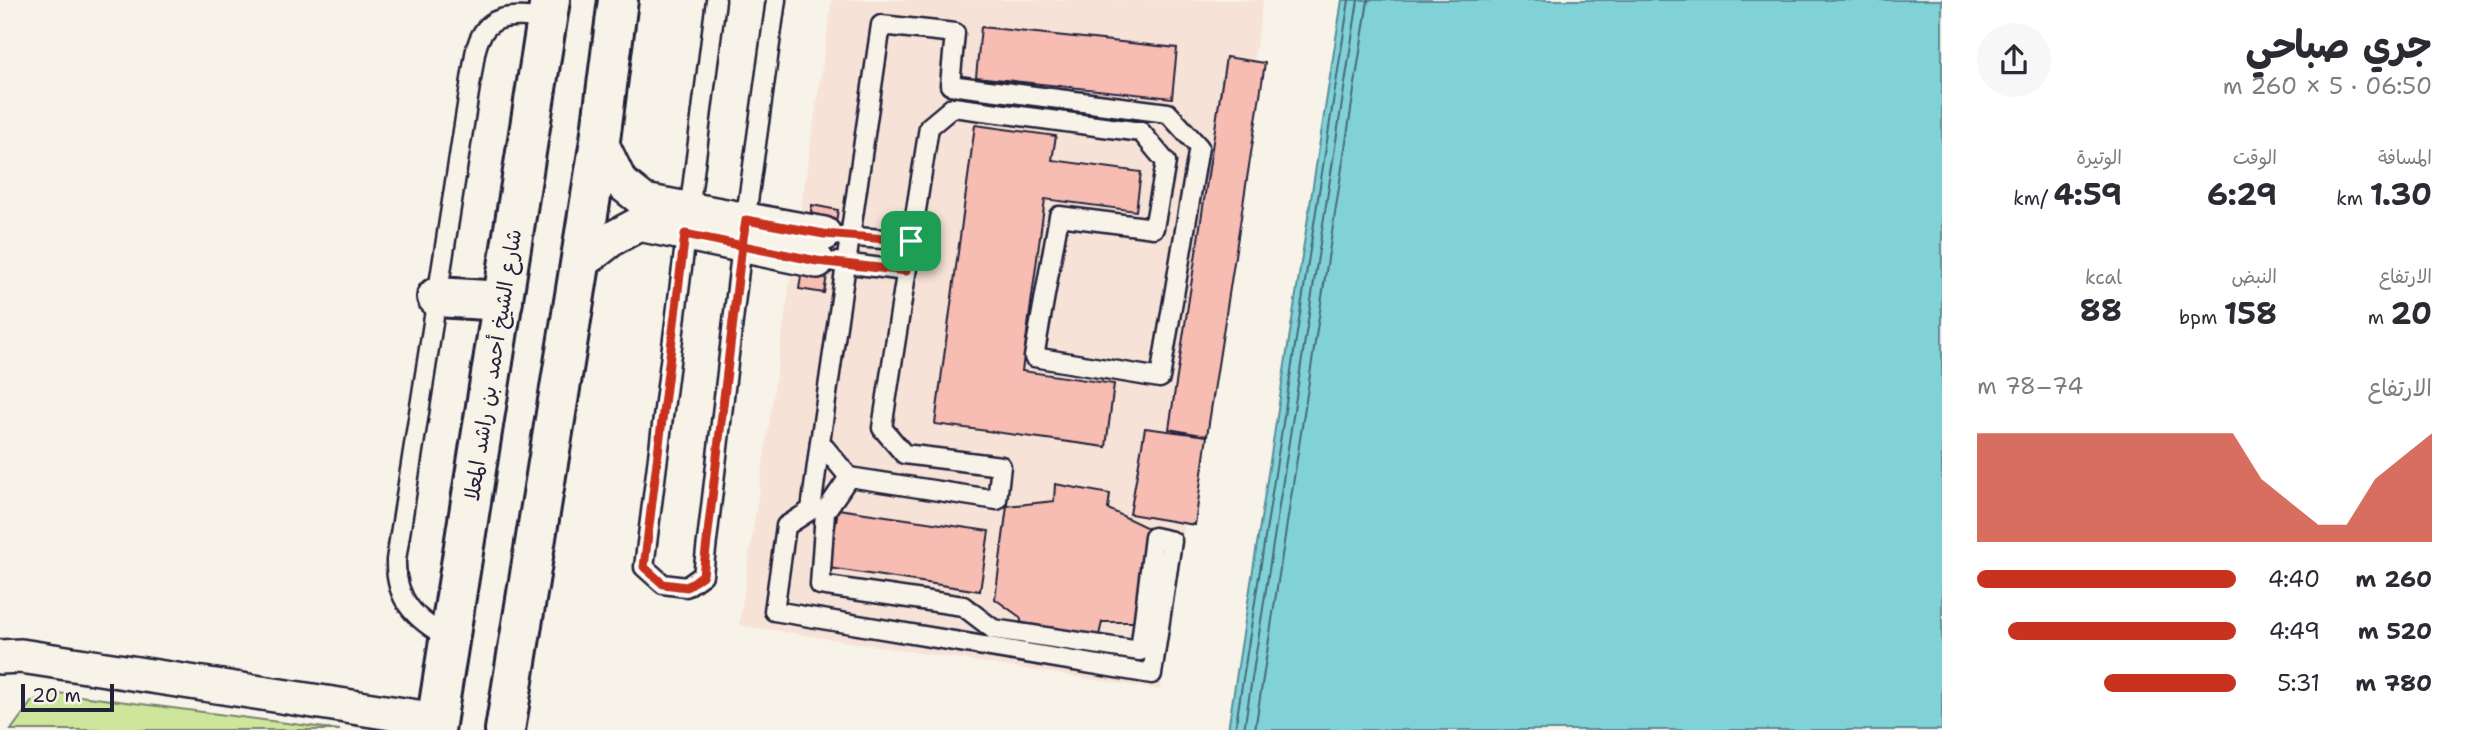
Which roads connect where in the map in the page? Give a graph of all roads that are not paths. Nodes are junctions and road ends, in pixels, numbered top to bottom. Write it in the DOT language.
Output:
graph roads {
  1 [pos="618,0"];
  2 [pos="716,0"];
  3 [pos="776,0"];
  4 [pos="549,10"];
  5 [pos="600,140"];
  6 [pos="686,221"];
  7 [pos="744,233"];
  8 [pos="911,241"];
  9 [pos="834,249"];
  10 [pos="580,264"];
  11 [pos="906,271"];
  12 [pos="437,296"];
  13 [pos="503,301"];
  14 [pos="820,442"];
  15 [pos="849,477"];
  16 [pos="450,639"];
  17 [pos="0,657"];
  18 [pos="436,725"];
  19 [pos="505,730"];
  1 -- 5 [label="main road"];
  2 -- 6 [label="lane"];
  3 -- 7 [label="lane"];
  4 -- 12 [label="lane"];
  4 -- 13 [label="main road, شارع الشيخ أحمد بن راشد المعلا"];
  5 -- 6 [label="street"];
  5 -- 10 [label="main road"];
  6 -- 7 [label="street"];
  6 -- 7 [label="lane"];
  6 -- 10 [label="street"];
  7 -- 9 [label="street"];
  8 -- 9 [label="lane"];
  8 -- 9 [label="lane"];
  8 -- 11 [label="lane"];
  9 -- 11 [label="lane"];
  9 -- 14 [label="lane"];
  10 -- 19 [label="main road"];
  11 -- 15 [label="lane"];
  12 -- 13 [label="main road"];
  12 -- 16 [label="lane"];
  13 -- 16 [label="main road, شارع الشيخ أحمد بن راشد المعلا"];
  14 -- 15 [label="lane"];
  14 -- 15 [label="lane"];
  16 -- 18 [label="main road, شارع الشيخ أحمد بن راشد المعلا"];
  17 -- 18 [label="street"];
}
